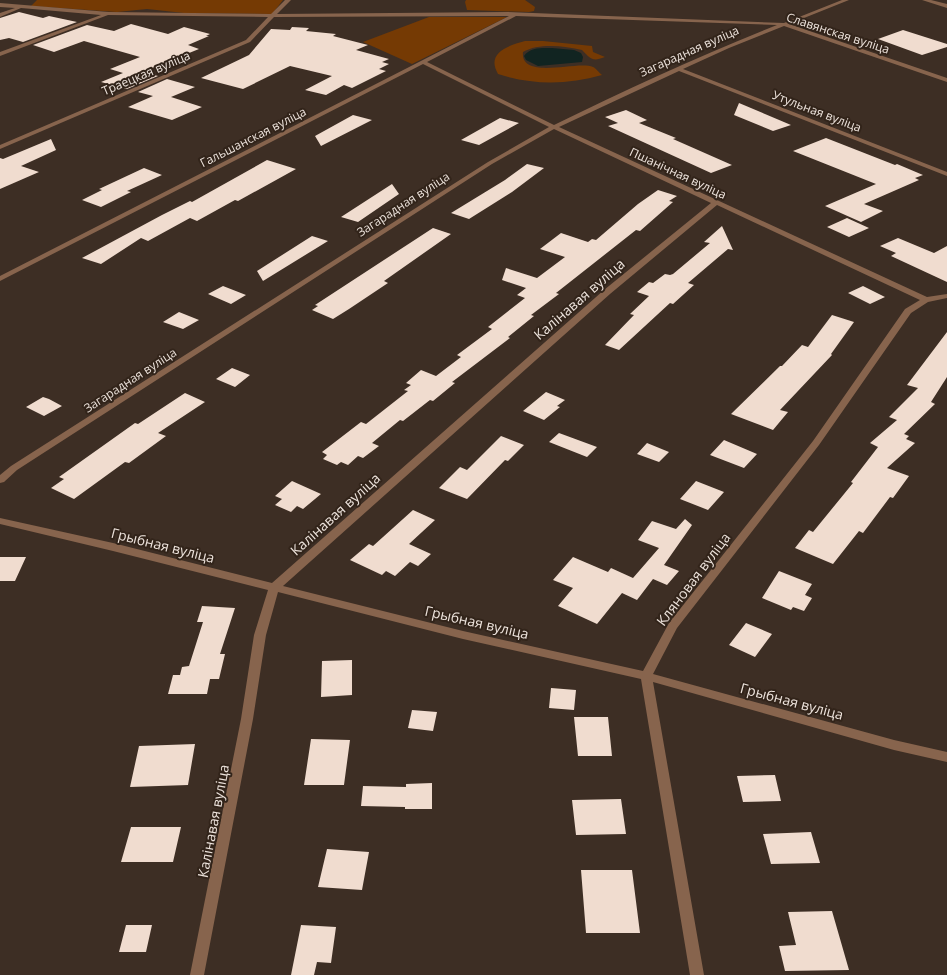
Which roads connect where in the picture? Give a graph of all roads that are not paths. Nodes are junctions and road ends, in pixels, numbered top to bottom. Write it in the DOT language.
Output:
graph roads {
  1 [pos="288,0"];
  2 [pos="846,0"];
  3 [pos="925,0"];
  4 [pos="0,5"];
  5 [pos="947,6"];
  6 [pos="24,7"];
  7 [pos="109,14"];
  8 [pos="517,14"];
  9 [pos="0,15"];
  10 [pos="274,15"];
  11 [pos="783,24"];
  12 [pos="0,54"];
  13 [pos="423,62"];
  14 [pos="679,69"];
  15 [pos="947,80"];
  16 [pos="554,127"];
  17 [pos="0,147"];
  18 [pos="947,174"];
  19 [pos="715,203"];
  20 [pos="0,279"];
  21 [pos="947,296"];
  22 [pos="926,300"];
  23 [pos="0,480"];
  24 [pos="0,521"];
  25 [pos="274,588"];
  26 [pos="646,676"];
  27 [pos="947,757"];
  28 [pos="197,975"];
  29 [pos="697,975"];
  1 -- 10 [label="street, Траецкая вуліца"];
  2 -- 11 [label="street, Загарадная вуліца"];
  3 -- 5 [label="street"];
  4 -- 6 [label="street, Славянская вуліца"];
  6 -- 7 [label="street, Славянская вуліца"];
  6 -- 9 [label="street"];
  7 -- 10 [label="street, Славянская вуліца"];
  7 -- 12 [label="street"];
  8 -- 10 [label="street, Славянская вуліца"];
  8 -- 11 [label="street, Славянская вуліца"];
  8 -- 13 [label="street, Гальшанская вуліца"];
  10 -- 17 [label="street, Траецкая вуліца"];
  11 -- 14 [label="street, Загарадная вуліца"];
  11 -- 15 [label="street, Славянская вуліца"];
  13 -- 16 [label="street, Пшанічная вуліца"];
  13 -- 20 [label="street, Гальшанская вуліца"];
  14 -- 16 [label="street, Загарадная вуліца"];
  14 -- 18 [label="street, Утульная вуліца"];
  16 -- 19 [label="street, Пшанічная вуліца"];
  16 -- 23 [label="street, Загарадная вуліца"];
  19 -- 22 [label="street, Пшанічная вуліца"];
  19 -- 25 [label="street, Калінавая вуліца"];
  21 -- 22 [label="street, Кляновая вуліца"];
  22 -- 26 [label="street, Кляновая вуліца"];
  24 -- 25 [label="street, Грыбная вуліца"];
  25 -- 26 [label="street, Грыбная вуліца"];
  25 -- 28 [label="street, Калінавая вуліца"];
  26 -- 27 [label="street, Грыбная вуліца"];
  26 -- 29 [label="street"];
}
